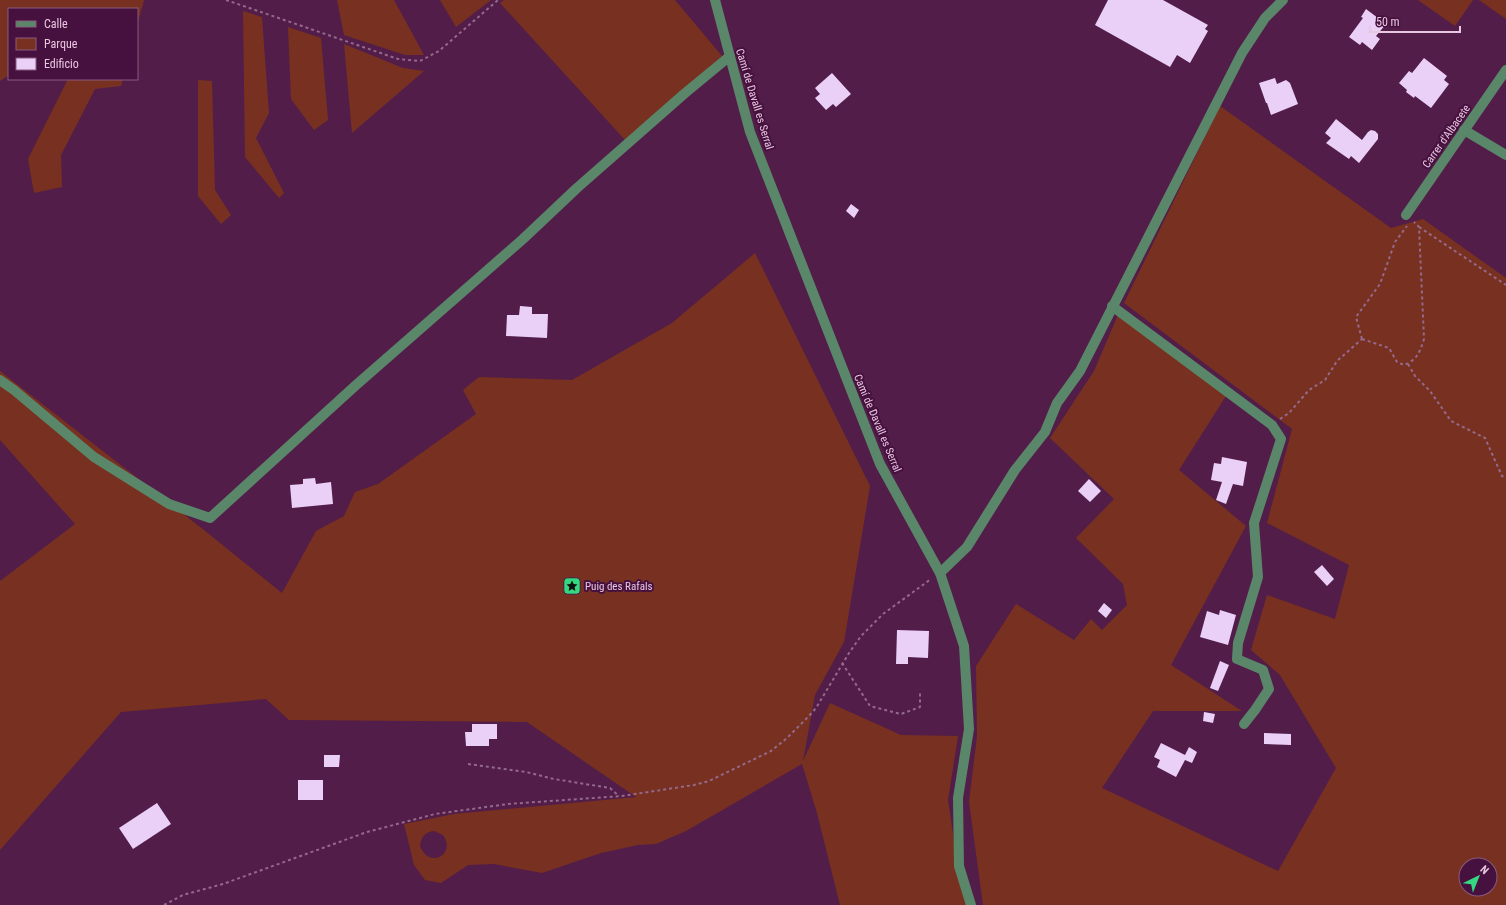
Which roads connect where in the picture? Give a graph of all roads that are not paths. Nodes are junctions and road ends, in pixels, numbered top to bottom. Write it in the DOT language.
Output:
graph roads {
  1 [pos="715,0"];
  2 [pos="1283,0"];
  3 [pos="730,56"];
  4 [pos="1506,70"];
  5 [pos="1464,130"];
  6 [pos="1506,156"];
  7 [pos="1409,217"];
  8 [pos="1112,306"];
  9 [pos="0,380"];
  10 [pos="940,573"];
  11 [pos="1244,724"];
  12 [pos="971,905"];
  1 -- 3 [label="street, Camí de Davall es Serral"];
  2 -- 8 [label="street"];
  3 -- 9 [label="street"];
  3 -- 10 [label="street, Camí de Davall es Serral"];
  4 -- 5 [label="street, Carrer d'Albacete"];
  5 -- 6 [label="street"];
  5 -- 7 [label="street, Carrer d'Albacete"];
  8 -- 10 [label="street"];
  8 -- 11 [label="street"];
  10 -- 12 [label="street, Camí de Davall es Serral"];
}
